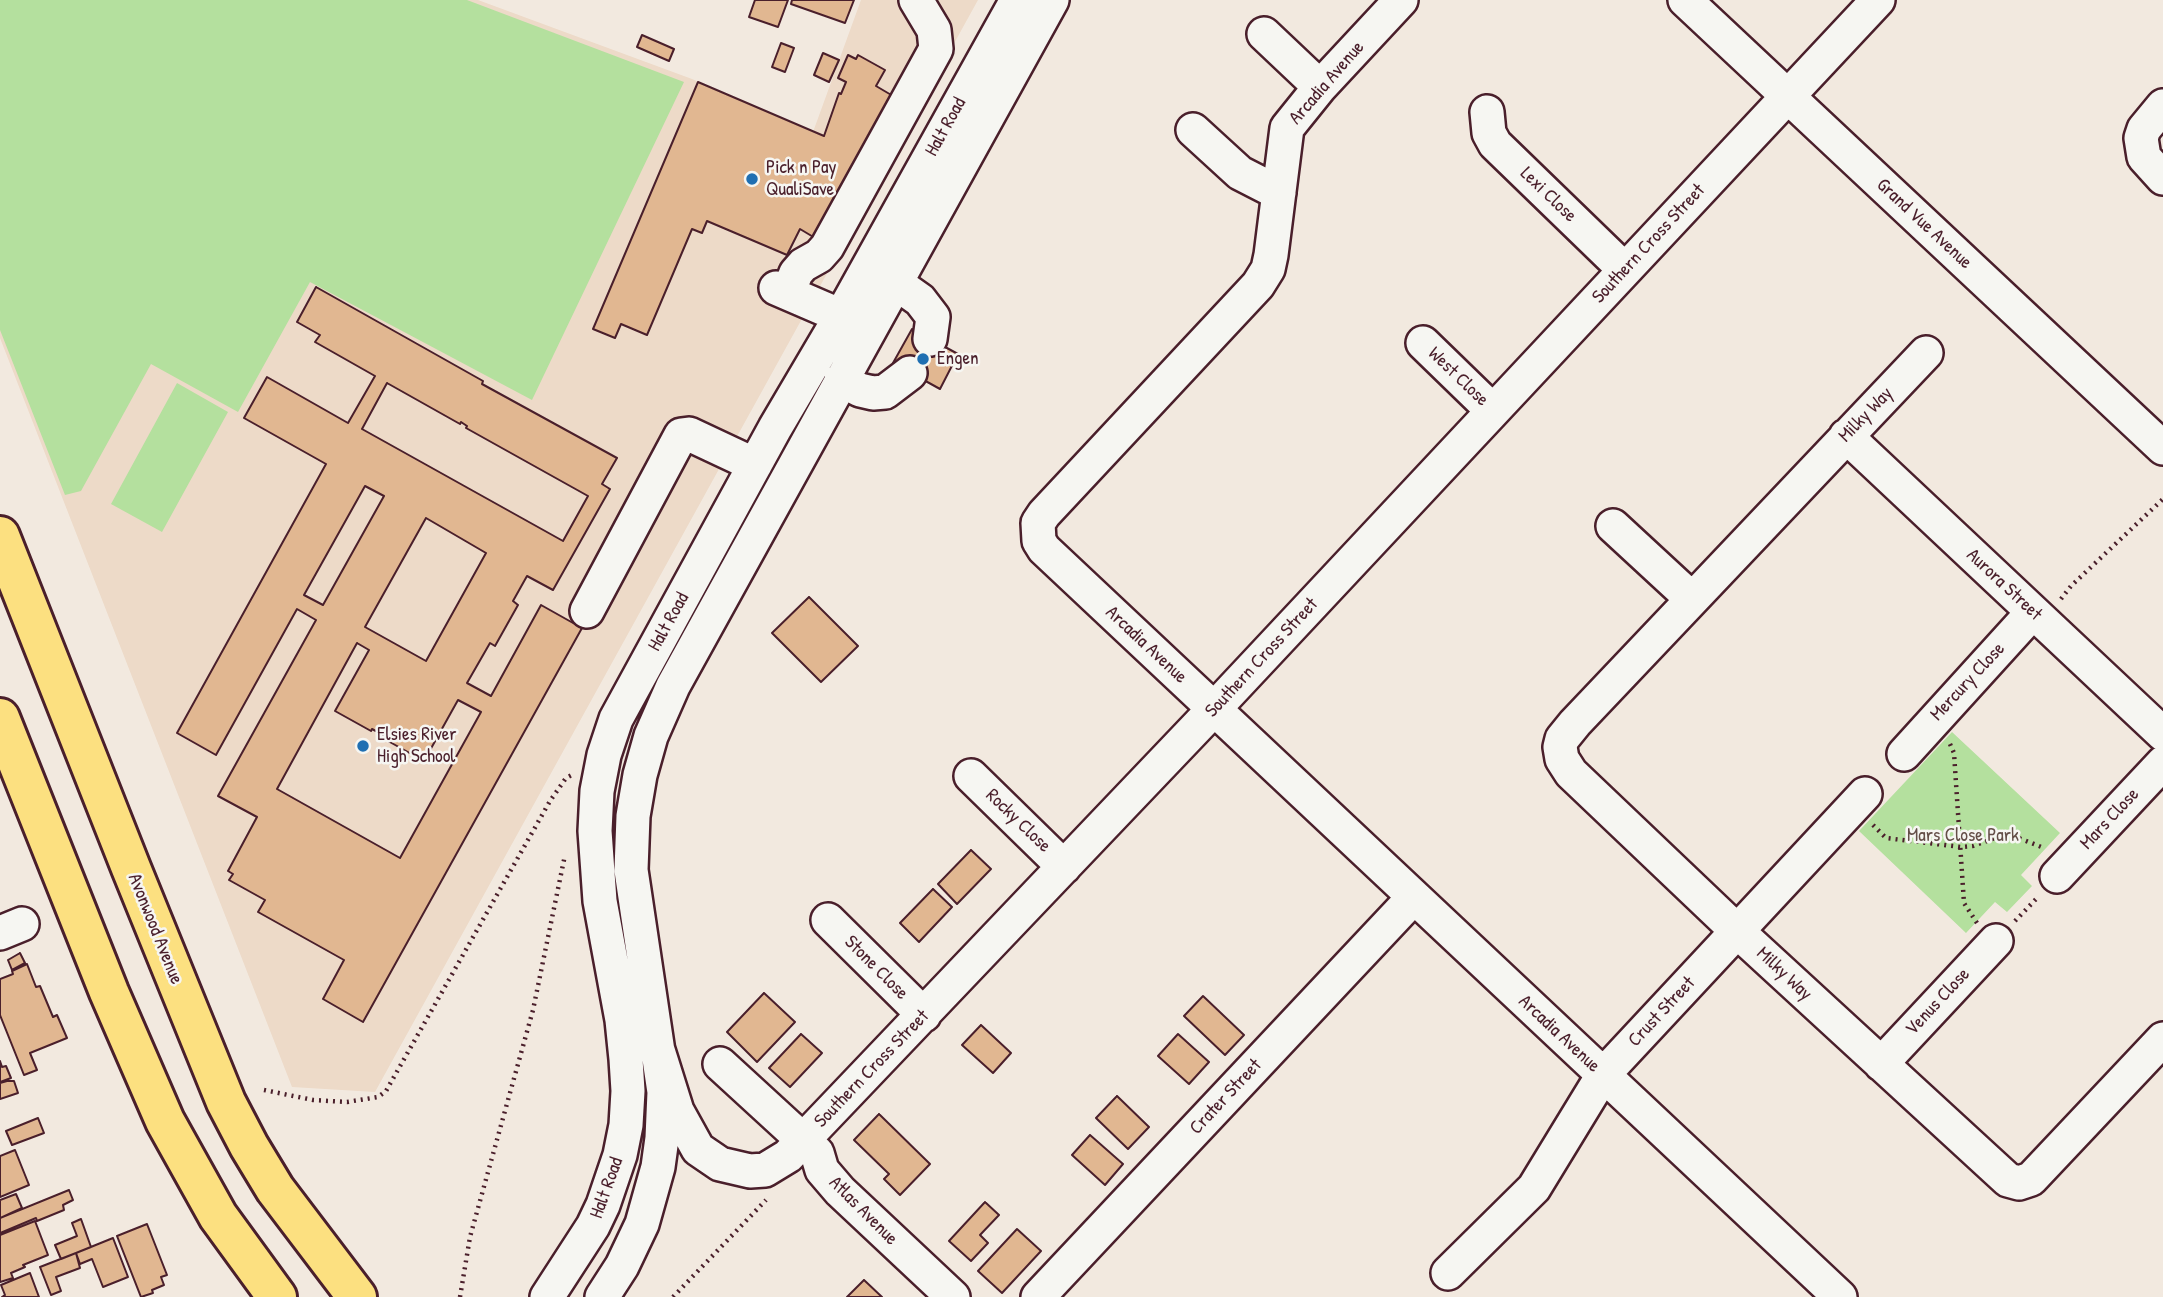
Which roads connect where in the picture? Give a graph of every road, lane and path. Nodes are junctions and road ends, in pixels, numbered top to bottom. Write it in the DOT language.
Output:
graph roads {
  1 [pos="916,0"];
  2 [pos="1017,0"];
  3 [pos="1052,0"];
  4 [pos="1401,0"];
  5 [pos="1685,0"];
  6 [pos="1878,0"];
  7 [pos="1264,34"];
  8 [pos="1320,87"];
  9 [pos="1788,96"];
  10 [pos="2163,106"];
  11 [pos="1487,112"];
  12 [pos="1193,130"];
  13 [pos="2163,178"];
  14 [pos="1279,193"];
  15 [pos="1625,270"];
  16 [pos="896,283"];
  17 [pos="841,316"];
  18 [pos="930,338"];
  19 [pos="1423,343"];
  20 [pos="1926,353"];
  21 [pos="910,373"];
  22 [pos="841,380"];
  23 [pos="1493,411"];
  24 [pos="1846,436"];
  25 [pos="2163,448"];
  26 [pos="755,465"];
  27 [pos="2163,499"];
  28 [pos="1613,526"];
  29 [pos="0,536"];
  30 [pos="1692,599"];
  31 [pos="587,611"];
  32 [pos="2038,617"];
  33 [pos="1214,709"];
  34 [pos="0,718"];
  35 [pos="2163,734"];
  36 [pos="1950,744"];
  37 [pos="1904,754"];
  38 [pos="2163,763"];
  39 [pos="574,774"];
  40 [pos="971,776"];
  41 [pos="1865,794"];
  42 [pos="1886,838"];
  43 [pos="567,844"];
  44 [pos="1961,846"];
  45 [pos="2052,862"];
  46 [pos="1064,867"];
  47 [pos="1414,897"];
  48 [pos="1972,918"];
  49 [pos="828,920"];
  50 [pos="1737,931"];
  51 [pos="1996,941"];
  52 [pos="923,1015"];
  53 [pos="2163,1040"];
  54 [pos="656,1044"];
  55 [pos="720,1064"];
  56 [pos="1881,1064"];
  57 [pos="1603,1075"];
  58 [pos="264,1090"];
  59 [pos="804,1140"];
  60 [pos="775,1195"];
  61 [pos="1448,1273"];
  62 [pos="277,1297"];
  63 [pos="357,1297"];
  64 [pos="460,1297"];
  65 [pos="547,1297"];
  66 [pos="602,1297"];
  67 [pos="673,1297"];
  68 [pos="953,1297"];
  69 [pos="1038,1297"];
  70 [pos="1840,1297"];
  1 -- 17 [label="street"];
  2 -- 17 [label="street, Halt Road"];
  3 -- 16 [label="street, Halt Road"];
  4 -- 8 [label="street, Arcadia Avenue"];
  5 -- 9 [label="street, Grand Vue Avenue"];
  6 -- 9 [label="street, Southern Cross Street"];
  7 -- 8 [label="street"];
  8 -- 14 [label="street, Arcadia Avenue"];
  9 -- 15 [label="street, Southern Cross Street"];
  9 -- 25 [label="street, Grand Vue Avenue"];
  10 -- 13 [label="street"];
  11 -- 15 [label="street, Lexi Close"];
  12 -- 14 [label="street"];
  14 -- 33 [label="street, Arcadia Avenue"];
  15 -- 23 [label="street, Southern Cross Street"];
  16 -- 18 [label="street"];
  16 -- 22 [label="street, Halt Road"];
  17 -- 26 [label="street, Halt Road"];
  19 -- 23 [label="street, West Close"];
  20 -- 24 [label="street, Milky Way"];
  21 -- 22 [label="street"];
  22 -- 54 [label="street, Halt Road"];
  23 -- 33 [label="street, Southern Cross Street"];
  24 -- 30 [label="street, Milky Way"];
  24 -- 32 [label="street, Aurora Street"];
  26 -- 31 [label="street"];
  26 -- 65 [label="street, Halt Road"];
  27 -- 32 [label="path"];
  28 -- 30 [label="street"];
  29 -- 63 [label="main road, Avonwood Avenue"];
  30 -- 50 [label="street, Milky Way"];
  32 -- 35 [label="street, Aurora Street"];
  32 -- 37 [label="street, Mercury Close"];
  33 -- 46 [label="street, Southern Cross Street"];
  33 -- 47 [label="street, Arcadia Avenue"];
  34 -- 62 [label="main road"];
  36 -- 44 [label="path"];
  38 -- 45 [label="street, Mars Close"];
  39 -- 58 [label="path"];
  40 -- 46 [label="street, Rocky Close"];
  41 -- 50 [label="street, Crust Street"];
  42 -- 44 [label="path"];
  43 -- 64 [label="path"];
  44 -- 45 [label="path"];
  44 -- 48 [label="path"];
  45 -- 51 [label="path"];
  46 -- 52 [label="street, Southern Cross Street"];
  47 -- 57 [label="street, Arcadia Avenue"];
  47 -- 69 [label="street, Crater Street"];
  49 -- 52 [label="street, Stone Close"];
  50 -- 56 [label="street, Milky Way"];
  50 -- 57 [label="street, Crust Street"];
  51 -- 56 [label="street, Venus Close"];
  52 -- 59 [label="street, Southern Cross Street"];
  53 -- 56 [label="street, Milky Way"];
  54 -- 59 [label="street, Southern Cross Street"];
  54 -- 66 [label="street, Halt Road"];
  55 -- 59 [label="street, Atlas Avenue"];
  57 -- 61 [label="street, Crust Street"];
  57 -- 70 [label="street, Arcadia Avenue"];
  59 -- 68 [label="street, Atlas Avenue"];
  60 -- 67 [label="path"];
}
